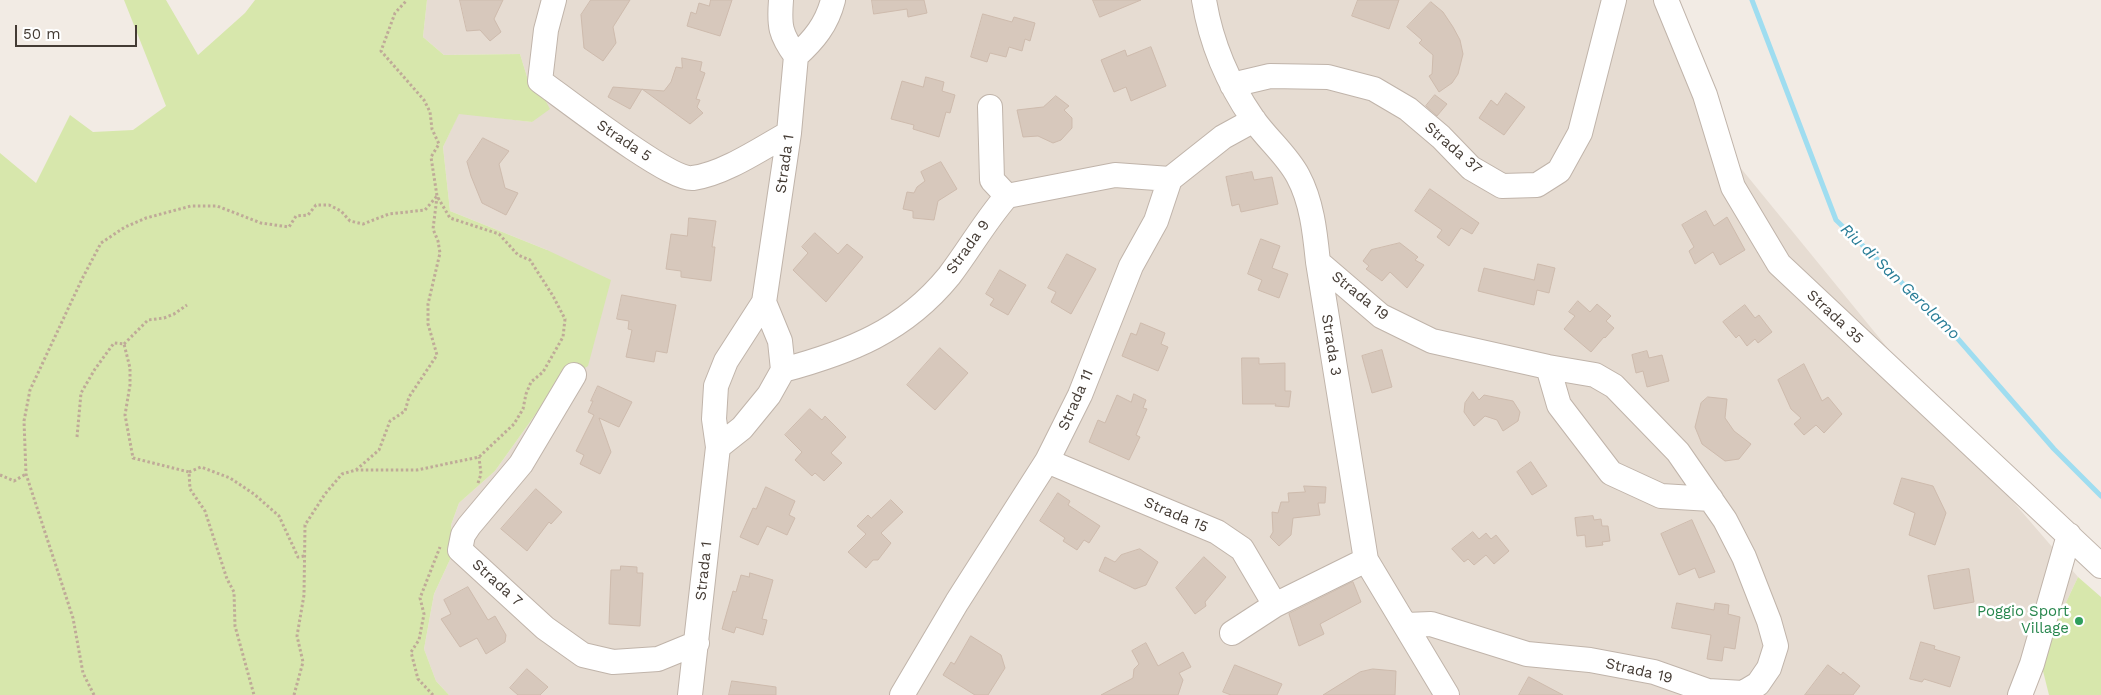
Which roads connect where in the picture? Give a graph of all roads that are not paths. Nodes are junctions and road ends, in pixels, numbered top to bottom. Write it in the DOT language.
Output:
graph roads {
  1 [pos="554,0"];
  2 [pos="781,0"];
  3 [pos="833,0"];
  4 [pos="1204,0"];
  5 [pos="1614,0"];
  6 [pos="1666,0"];
  7 [pos="796,56"];
  8 [pos="1232,85"];
  9 [pos="990,107"];
  10 [pos="1254,120"];
  11 [pos="790,133"];
  12 [pos="1170,179"];
  13 [pos="1007,196"];
  14 [pos="1318,262"];
  15 [pos="764,302"];
  16 [pos="1548,367"];
  17 [pos="783,370"];
  18 [pos="574,375"];
  19 [pos="718,447"];
  20 [pos="1047,461"];
  21 [pos="1711,499"];
  22 [pos="2069,535"];
  23 [pos="1366,560"];
  24 [pos="2101,566"];
  25 [pos="1275,605"];
  26 [pos="1406,624"];
  27 [pos="1232,633"];
  28 [pos="697,643"];
  29 [pos="2032,664"];
  30 [pos="690,695"];
  31 [pos="902,695"];
  32 [pos="1447,695"];
  33 [pos="2020,695"];
  34 [pos="2040,695"];
  1 -- 11 [label="street, Strada 5"];
  2 -- 7 [label="street"];
  3 -- 7 [label="street"];
  4 -- 8 [label="street, Strada 3"];
  5 -- 8 [label="street, Strada 37"];
  6 -- 22 [label="street, Strada 35"];
  7 -- 11 [label="street, Strada 1"];
  8 -- 10 [label="street, Strada 3"];
  9 -- 13 [label="street"];
  10 -- 12 [label="street"];
  10 -- 14 [label="street, Strada 3"];
  11 -- 15 [label="street, Strada 1"];
  12 -- 13 [label="street"];
  12 -- 20 [label="street, Strada 11"];
  13 -- 17 [label="street, Strada 9"];
  14 -- 16 [label="street, Strada 19"];
  14 -- 23 [label="street, Strada 3"];
  15 -- 17 [label="street"];
  15 -- 19 [label="street, Strada 1"];
  16 -- 21 [label="street, Strada 19"];
  16 -- 21 [label="street"];
  17 -- 19 [label="street"];
  18 -- 28 [label="street, Strada 7"];
  19 -- 28 [label="street, Strada 1"];
  20 -- 25 [label="street, Strada 15"];
  20 -- 31 [label="street, Strada 11"];
  21 -- 26 [label="street, Strada 19"];
  22 -- 24 [label="street, Strada 35"];
  22 -- 29 [label="street"];
  23 -- 25 [label="street"];
  23 -- 26 [label="street, Strada 3"];
  25 -- 27 [label="street"];
  26 -- 32 [label="street, Strada 3"];
  28 -- 30 [label="street, Strada 1"];
  29 -- 33 [label="street"];
  29 -- 34 [label="street"];
}
